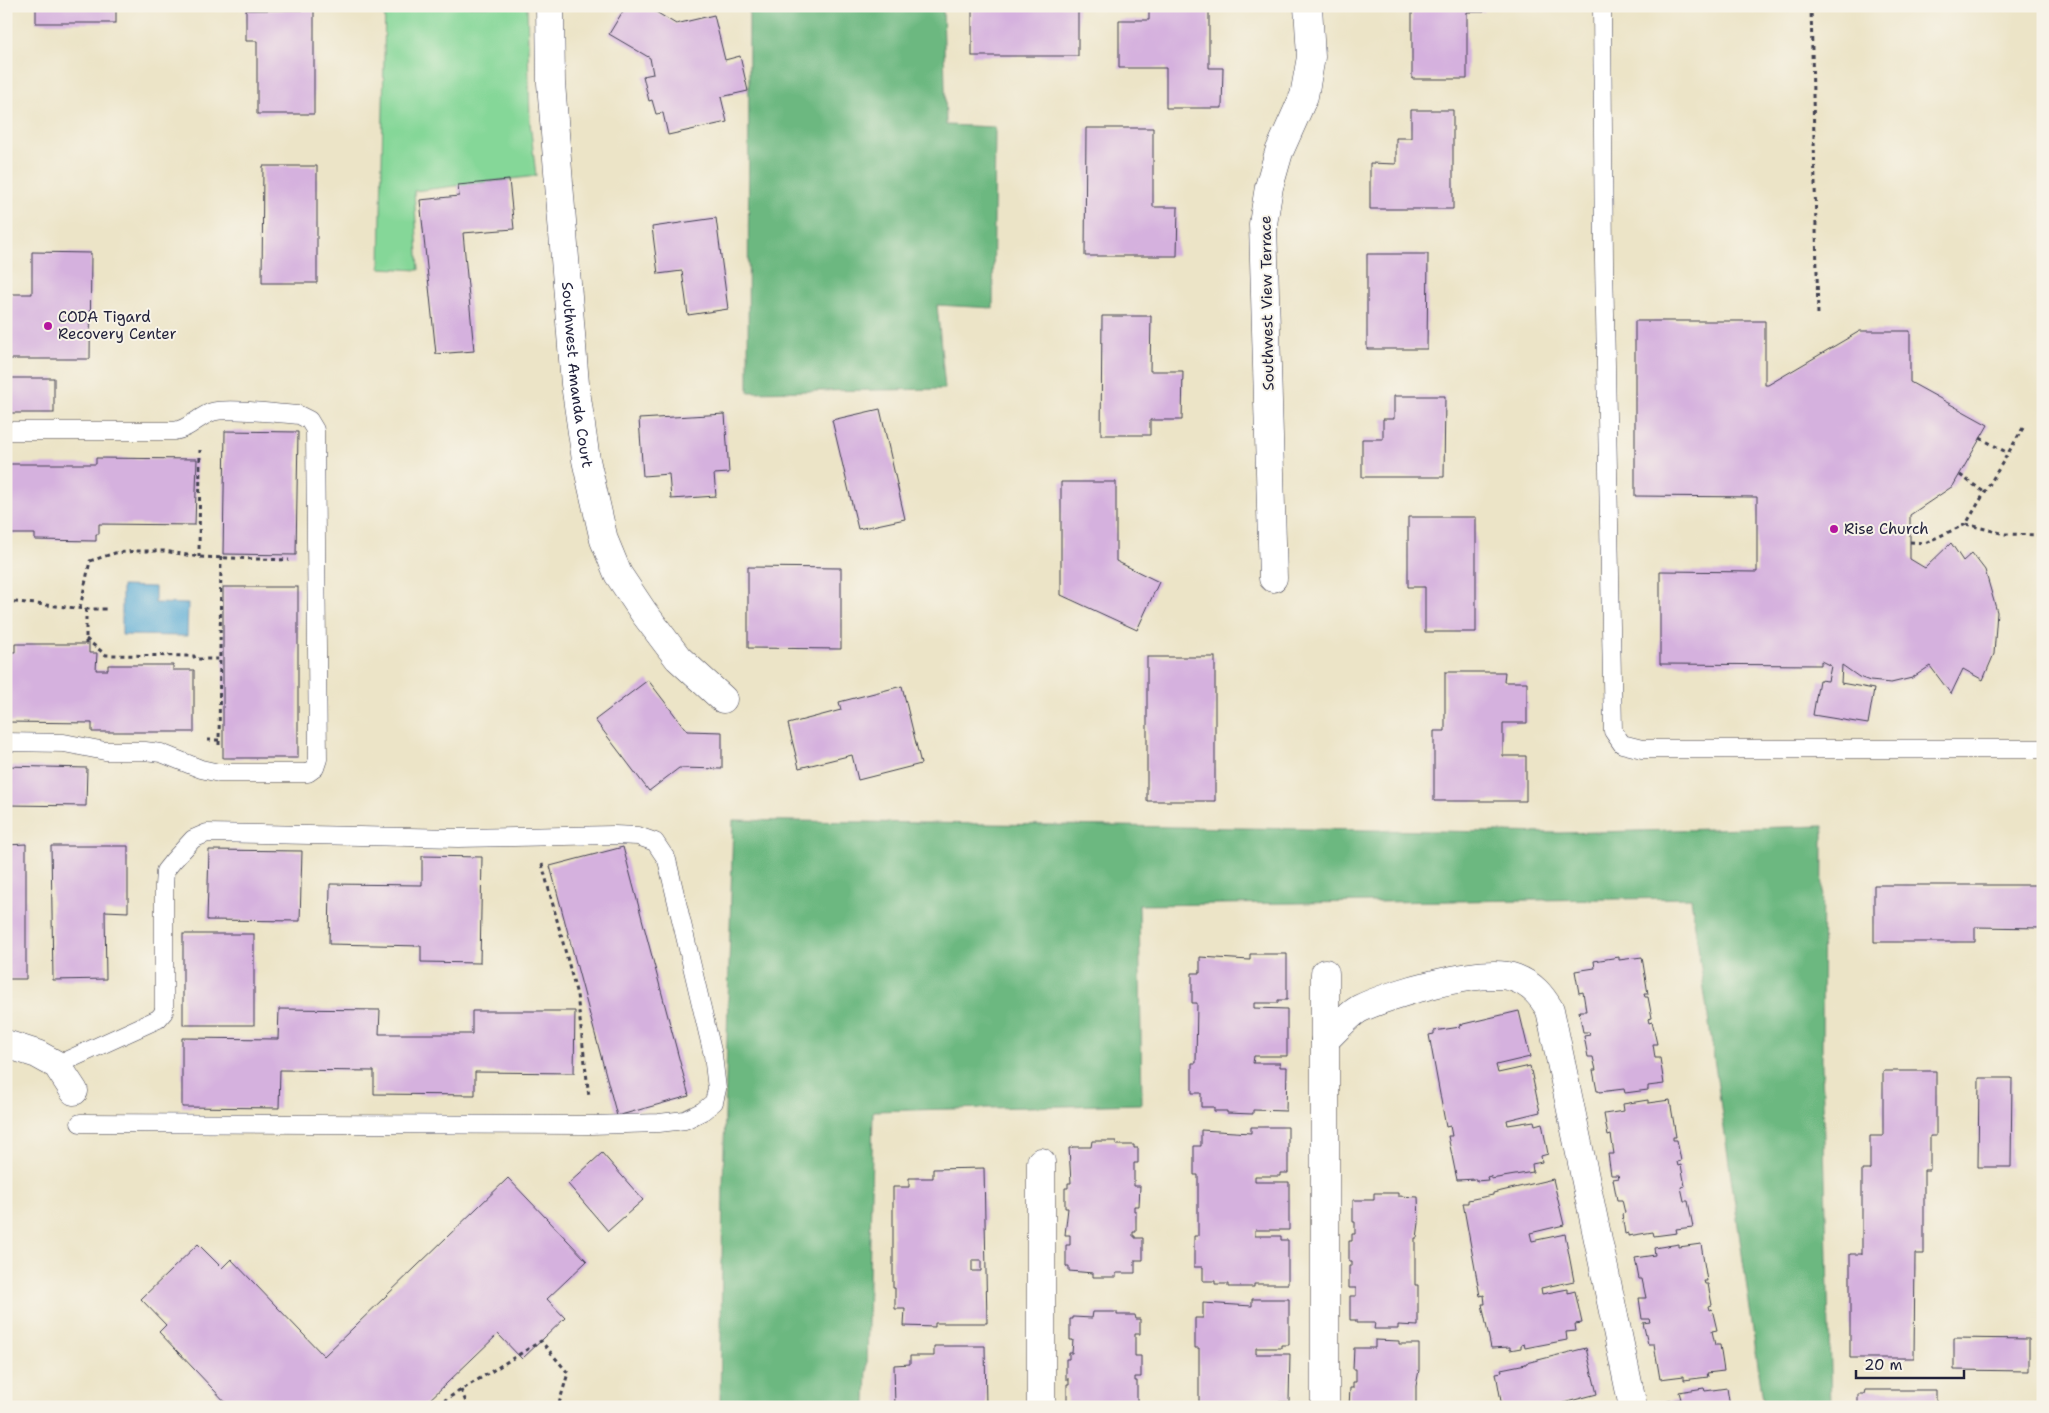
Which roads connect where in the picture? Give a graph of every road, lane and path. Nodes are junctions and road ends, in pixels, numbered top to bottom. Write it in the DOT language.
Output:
graph roads {
  1 [pos="550,6"];
  2 [pos="1308,6"];
  3 [pos="1602,6"];
  4 [pos="1811,6"];
  5 [pos="1818,316"];
  6 [pos="200,419"];
  7 [pos="2023,428"];
  8 [pos="6,431"];
  9 [pos="1980,438"];
  10 [pos="2008,453"];
  11 [pos="1960,474"];
  12 [pos="1984,492"];
  13 [pos="1966,524"];
  14 [pos="2043,534"];
  15 [pos="1910,542"];
  16 [pos="199,556"];
  17 [pos="221,557"];
  18 [pos="317,561"];
  19 [pos="1273,578"];
  20 [pos="6,601"];
  21 [pos="80,608"];
  22 [pos="107,608"];
  23 [pos="86,609"];
  24 [pos="86,639"];
  25 [pos="86,644"];
  26 [pos="220,659"];
  27 [pos="723,700"];
  28 [pos="6,742"];
  29 [pos="2043,749"];
  30 [pos="220,773"];
  31 [pos="536,836"];
  32 [pos="1325,973"];
  33 [pos="1325,1040"];
  34 [pos="6,1044"];
  35 [pos="57,1065"];
  36 [pos="74,1090"];
  37 [pos="80,1124"];
  38 [pos="592,1124"];
  39 [pos="1041,1162"];
  40 [pos="461,1390"];
  41 [pos="440,1407"];
  42 [pos="468,1407"];
  43 [pos="558,1407"];
  44 [pos="1041,1407"];
  45 [pos="1325,1407"];
  46 [pos="1633,1407"];
  1 -- 27 [label="street, Southwest Amanda Court"];
  2 -- 19 [label="street, Southwest View Terrace"];
  3 -- 29 [label="lane"];
  4 -- 5 [label="path"];
  6 -- 8 [label="lane"];
  6 -- 16 [label="path"];
  6 -- 18 [label="lane"];
  7 -- 10 [label="path"];
  9 -- 10 [label="path"];
  10 -- 12 [label="path"];
  11 -- 12 [label="path"];
  12 -- 13 [label="path"];
  13 -- 14 [label="path"];
  13 -- 15 [label="path"];
  16 -- 17 [label="path"];
  16 -- 21 [label="path"];
  17 -- 18 [label="path"];
  17 -- 26 [label="path"];
  18 -- 30 [label="lane"];
  20 -- 21 [label="path"];
  21 -- 23 [label="path"];
  22 -- 23 [label="path"];
  23 -- 24 [label="path"];
  24 -- 25 [label="path"];
  24 -- 26 [label="path"];
  26 -- 30 [label="path"];
  28 -- 30 [label="lane"];
  31 -- 35 [label="lane"];
  31 -- 38 [label="path"];
  31 -- 38 [label="lane"];
  32 -- 33 [label="street"];
  33 -- 45 [label="street"];
  33 -- 46 [label="street"];
  34 -- 35 [label="street"];
  35 -- 36 [label="street"];
  37 -- 38 [label="lane"];
  39 -- 44 [label="street"];
  40 -- 41 [label="path"];
  40 -- 42 [label="path"];
  40 -- 43 [label="path"];
}
